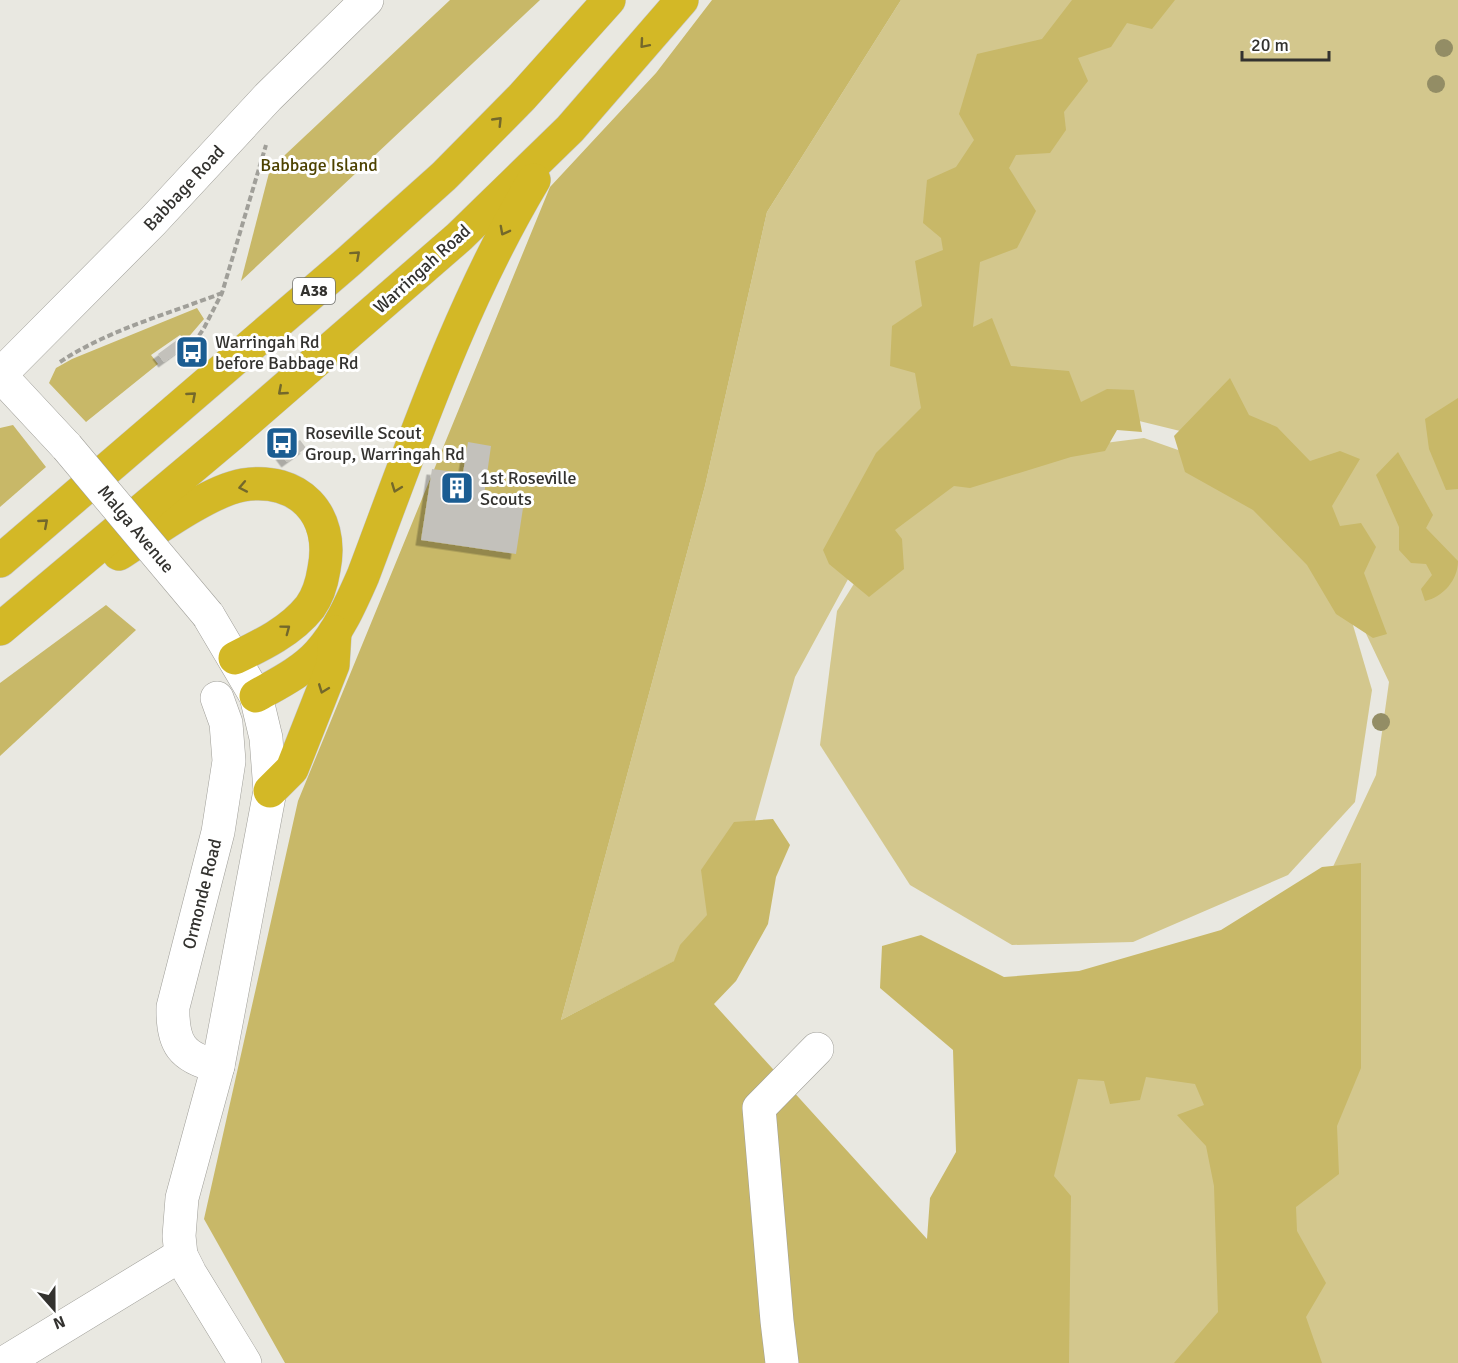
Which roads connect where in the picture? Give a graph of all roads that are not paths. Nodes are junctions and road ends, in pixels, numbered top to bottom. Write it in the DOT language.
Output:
graph roads {
  1 [pos="367,0"];
  2 [pos="609,0"];
  3 [pos="682,0"];
  4 [pos="570,129"];
  5 [pos="0,375"];
  6 [pos="0,561"];
  7 [pos="4,626"];
  8 [pos="335,632"];
  9 [pos="235,658"];
  10 [pos="256,696"];
  11 [pos="217,698"];
  12 [pos="270,790"];
  13 [pos="817,1049"];
  14 [pos="218,1066"];
  15 [pos="181,1255"];
  16 [pos="4,1363"];
  17 [pos="245,1363"];
  18 [pos="782,1363"];
  1 -- 5 [label="street, Babbage Road"];
  6 -- 2 [label="highway, A38, one-way"];
  3 -- 4 [label="highway, Warringah Road, one-way"];
  4 -- 7 [label="highway, Warringah Road, one-way"];
  4 -- 8 [label="highway, one-way"];
  5 -- 9 [label="street, Malga Avenue, bridge"];
  9 -- 7 [label="highway, one-way"];
  8 -- 10 [label="highway"];
  8 -- 12 [label="highway, one-way"];
  9 -- 10 [label="street, Malga Avenue"];
  10 -- 12 [label="street"];
  11 -- 14 [label="street, Ormonde Road"];
  12 -- 14 [label="street"];
  13 -- 18 [label="street"];
  14 -- 15 [label="street"];
  15 -- 16 [label="street"];
  15 -- 17 [label="street"];
}
